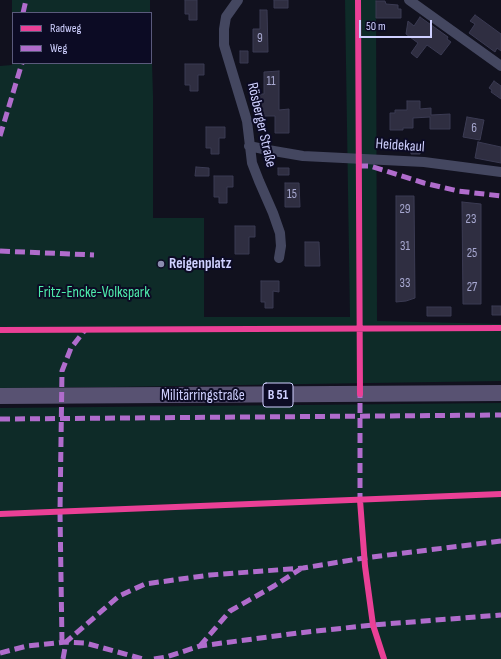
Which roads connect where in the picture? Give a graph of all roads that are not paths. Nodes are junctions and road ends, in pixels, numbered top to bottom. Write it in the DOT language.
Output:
graph roads {
  1 [pos="238,0"];
  2 [pos="409,0"];
  3 [pos="501,66"];
  4 [pos="249,146"];
  5 [pos="501,172"];
  6 [pos="279,258"];
  7 [pos="501,393"];
  8 [pos="0,396"];
  1 -- 4 [label="street, Rösberger Straße"];
  2 -- 3 [label="street"];
  4 -- 5 [label="street, Heidekaul"];
  4 -- 6 [label="street, Rösberger Straße"];
  7 -- 8 [label="main road, Militärringstraße / B 51"];
}
